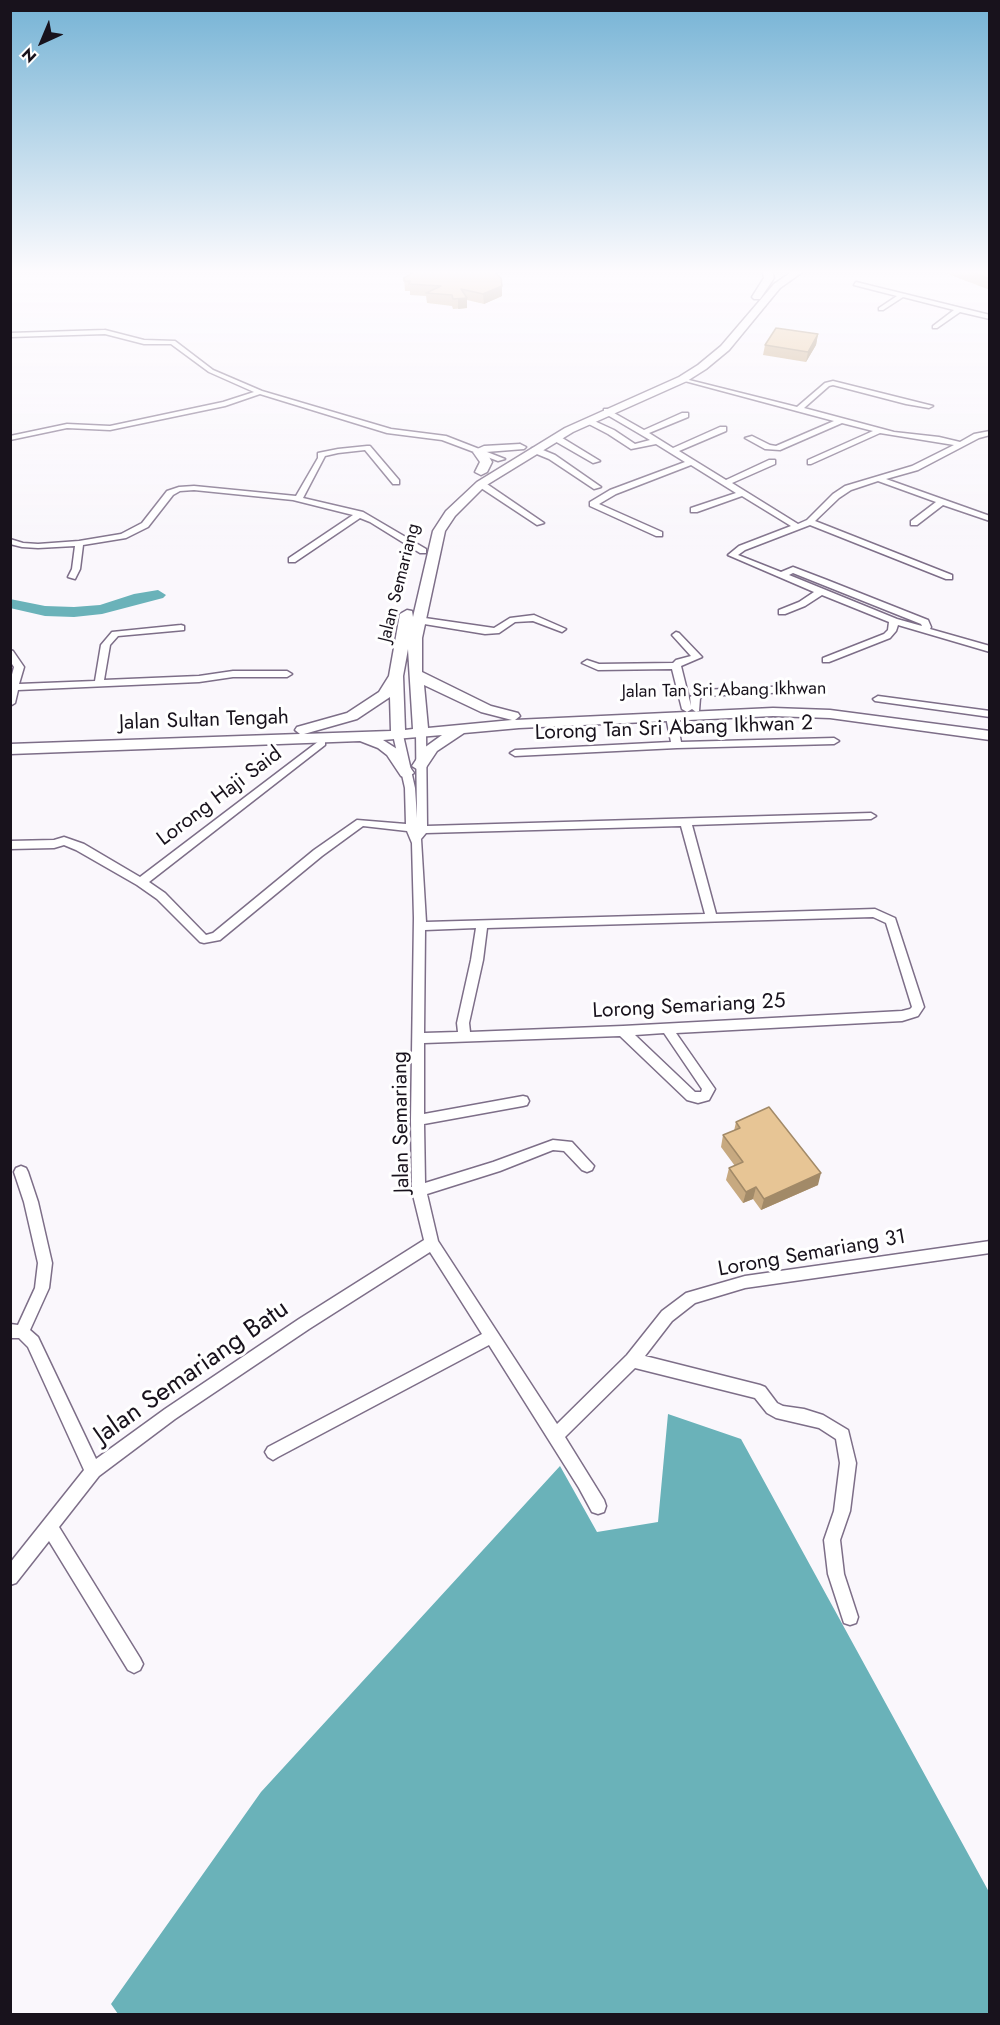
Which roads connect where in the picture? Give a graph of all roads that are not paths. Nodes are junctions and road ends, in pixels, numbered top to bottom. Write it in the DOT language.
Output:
graph roads {
  1 [pos="204,366"];
  2 [pos="694,366"];
  3 [pos="705,366"];
  4 [pos="683,379"];
  5 [pos="260,392"];
  6 [pos="930,406"];
  7 [pos="800,408"];
  8 [pos="607,411"];
  9 [pos="685,415"];
  10 [pos="842,420"];
  11 [pos="587,421"];
  12 [pos="723,429"];
  13 [pos="880,430"];
  14 [pos="644,433"];
  15 [pos="990,433"];
  16 [pos="10,438"];
  17 [pos="555,438"];
  18 [pos="749,438"];
  19 [pos="657,441"];
  20 [pos="962,445"];
  21 [pos="520,447"];
  22 [pos="481,450"];
  23 [pos="535,450"];
  24 [pos="673,451"];
  25 [pos="503,457"];
  26 [pos="596,461"];
  27 [pos="692,462"];
  28 [pos="772,462"];
  29 [pos="811,462"];
  30 [pos="481,478"];
  31 [pos="879,479"];
  32 [pos="396,482"];
  33 [pos="726,483"];
  34 [pos="597,487"];
  35 [pos="744,494"];
  36 [pos="299,499"];
  37 [pos="942,502"];
  38 [pos="990,509"];
  39 [pos="694,510"];
  40 [pos="360,514"];
  41 [pos="977,515"];
  42 [pos="990,519"];
  43 [pos="810,522"];
  44 [pos="540,523"];
  45 [pos="914,523"];
  46 [pos="798,527"];
  47 [pos="659,534"];
  48 [pos="10,541"];
  49 [pos="79,543"];
  50 [pos="422,545"];
  51 [pos="292,561"];
  52 [pos="782,575"];
  53 [pos="72,577"];
  54 [pos="949,577"];
  55 [pos="821,591"];
  56 [pos="782,612"];
  57 [pos="418,620"];
  58 [pos="894,621"];
  59 [pos="181,628"];
  60 [pos="562,629"];
  61 [pos="924,631"];
  62 [pos="676,636"];
  63 [pos="990,649"];
  64 [pos="10,653"];
  65 [pos="826,660"];
  66 [pos="587,663"];
  67 [pos="676,666"];
  68 [pos="415,673"];
  69 [pos="287,674"];
  70 [pos="396,676"];
  71 [pos="99,683"];
  72 [pos="15,687"];
  73 [pos="792,689"];
  74 [pos="878,699"];
  75 [pos="10,703"];
  76 [pos="692,709"];
  77 [pos="990,714"];
  78 [pos="513,716"];
  79 [pos="671,717"];
  80 [pos="569,718"];
  81 [pos="990,726"];
  82 [pos="420,728"];
  83 [pos="470,728"];
  84 [pos="301,730"];
  85 [pos="398,730"];
  86 [pos="352,736"];
  87 [pos="990,736"];
  88 [pos="10,739"];
  89 [pos="834,741"];
  90 [pos="322,743"];
  91 [pos="677,745"];
  92 [pos="10,749"];
  93 [pos="515,753"];
  94 [pos="420,766"];
  95 [pos="406,773"];
  96 [pos="871,816"];
  97 [pos="686,823"];
  98 [pos="417,834"];
  99 [pos="10,845"];
  100 [pos="141,882"];
  101 [pos="711,916"];
  102 [pos="482,924"];
  103 [pos="420,926"];
  104 [pos="667,1029"];
  105 [pos="623,1031"];
  106 [pos="465,1036"];
  107 [pos="420,1038"];
  108 [pos="523,1101"];
  109 [pos="417,1120"];
  110 [pos="587,1166"];
  111 [pos="21,1173"];
  112 [pos="419,1191"];
  113 [pos="432,1243"];
  114 [pos="990,1247"];
  115 [pos="16,1331"];
  116 [pos="491,1337"];
  117 [pos="632,1360"];
  118 [pos="556,1436"];
  119 [pos="273,1452"];
  120 [pos="93,1471"];
  121 [pos="598,1506"];
  122 [pos="49,1526"];
  123 [pos="10,1577"];
  124 [pos="850,1617"];
  125 [pos="134,1664"];
  1 -- 5 [label="street"];
  2 -- 21 [label="main road, Jalan Semariang"];
  3 -- 4 [label="main road, Jalan Semariang"];
  4 -- 7 [label="street"];
  4 -- 8 [label="main road, Jalan Semariang"];
  5 -- 16 [label="street"];
  5 -- 22 [label="street"];
  6 -- 7 [label="street"];
  7 -- 10 [label="street"];
  8 -- 11 [label="main road, Jalan Semariang"];
  8 -- 14 [label="street"];
  9 -- 14 [label="street"];
  10 -- 13 [label="street"];
  10 -- 18 [label="street"];
  11 -- 17 [label="main road, Jalan Semariang"];
  11 -- 19 [label="street"];
  12 -- 24 [label="street"];
  13 -- 20 [label="street"];
  13 -- 29 [label="street"];
  14 -- 19 [label="street"];
  15 -- 20 [label="street"];
  17 -- 23 [label="main road, Jalan Semariang"];
  17 -- 25 [label="main road"];
  17 -- 26 [label="street"];
  19 -- 24 [label="street"];
  20 -- 31 [label="street"];
  21 -- 22 [label="main road"];
  21 -- 25 [label="main road, Jalan Semariang"];
  22 -- 25 [label="street"];
  22 -- 30 [label="main road"];
  23 -- 30 [label="main road, Jalan Semariang"];
  23 -- 34 [label="street"];
  24 -- 27 [label="street"];
  25 -- 30 [label="main road, Jalan Semariang"];
  27 -- 33 [label="street"];
  27 -- 47 [label="street"];
  28 -- 33 [label="street"];
  30 -- 44 [label="street"];
  30 -- 50 [label="main road, Jalan Semariang"];
  30 -- 57 [label="main road, Jalan Semariang"];
  31 -- 37 [label="street"];
  31 -- 43 [label="street"];
  32 -- 36 [label="street"];
  33 -- 35 [label="street"];
  35 -- 39 [label="street"];
  35 -- 46 [label="street"];
  36 -- 40 [label="street"];
  36 -- 49 [label="street"];
  37 -- 41 [label="street"];
  37 -- 45 [label="street"];
  38 -- 41 [label="street"];
  40 -- 50 [label="street"];
  40 -- 51 [label="street"];
  41 -- 42 [label="street"];
  43 -- 46 [label="street"];
  43 -- 54 [label="street"];
  46 -- 52 [label="street"];
  48 -- 49 [label="street"];
  49 -- 53 [label="street"];
  50 -- 70 [label="main road, Jalan Semariang"];
  52 -- 55 [label="street"];
  52 -- 61 [label="street"];
  55 -- 56 [label="street"];
  55 -- 58 [label="street"];
  57 -- 60 [label="street"];
  57 -- 68 [label="main road, Jalan Semariang"];
  58 -- 61 [label="street"];
  58 -- 65 [label="street"];
  59 -- 71 [label="street"];
  61 -- 63 [label="street"];
  62 -- 67 [label="street"];
  64 -- 72 [label="street"];
  66 -- 67 [label="street"];
  67 -- 76 [label="street"];
  68 -- 78 [label="main road"];
  68 -- 82 [label="main road, Jalan Semariang"];
  69 -- 71 [label="street"];
  70 -- 84 [label="main road"];
  70 -- 85 [label="main road, Jalan Semariang"];
  71 -- 72 [label="street"];
  72 -- 75 [label="street"];
  73 -- 76 [label="street"];
  74 -- 77 [label="street"];
  76 -- 80 [label="main road, Jalan Tan Sri Abang Ikhwan"];
  76 -- 81 [label="main road, Jalan Tan Sri Abang Ikhwan"];
  78 -- 80 [label="main road"];
  78 -- 82 [label="main road"];
  79 -- 80 [label="main road, Jalan Tan Sri Abang Ikhwan"];
  79 -- 87 [label="main road, Jalan Tan Sri Abang Ikhwan"];
  79 -- 91 [label="street"];
  80 -- 83 [label="main road"];
  82 -- 83 [label="main road"];
  82 -- 85 [label="main road"];
  82 -- 94 [label="street"];
  83 -- 94 [label="main road"];
  84 -- 85 [label="main road, Jalan Sultan Tengah"];
  84 -- 88 [label="main road, Jalan Sultan Tengah"];
  85 -- 86 [label="main road, Jalan Sultan Tengah"];
  85 -- 95 [label="street"];
  86 -- 92 [label="main road, Jalan Sultan Tengah"];
  86 -- 95 [label="main road"];
  89 -- 91 [label="street, Lorong Tan Sri Abang Ikhwan 2"];
  90 -- 100 [label="street, Lorong Haji Said"];
  91 -- 93 [label="street, Lorong Tan Sri Abang Ikhwan 2"];
  94 -- 98 [label="street"];
  95 -- 98 [label="street"];
  96 -- 97 [label="street"];
  97 -- 98 [label="street"];
  97 -- 101 [label="street"];
  98 -- 100 [label="street"];
  98 -- 103 [label="street, Jalan Semariang"];
  99 -- 100 [label="street"];
  101 -- 102 [label="street"];
  101 -- 104 [label="street, Lorong Semariang 25"];
  102 -- 103 [label="street"];
  102 -- 106 [label="street"];
  103 -- 107 [label="street, Jalan Semariang"];
  104 -- 105 [label="street, Lorong Semariang 25"];
  104 -- 105 [label="street"];
  105 -- 106 [label="street, Lorong Semariang 25"];
  106 -- 107 [label="street, Lorong Semariang 25"];
  107 -- 109 [label="street, Jalan Semariang"];
  108 -- 109 [label="street"];
  109 -- 112 [label="street, Jalan Semariang"];
  110 -- 112 [label="street"];
  111 -- 115 [label="street"];
  112 -- 113 [label="street, Jalan Semariang"];
  113 -- 116 [label="street, Jalan Semariang"];
  113 -- 120 [label="street, Jalan Semariang Batu"];
  114 -- 117 [label="street, Lorong Semariang 31"];
  115 -- 120 [label="street"];
  116 -- 118 [label="street, Jalan Semariang"];
  116 -- 119 [label="street"];
  117 -- 118 [label="street, Lorong Semariang 31"];
  117 -- 124 [label="street"];
  118 -- 121 [label="street, Jalan Semariang"];
  120 -- 122 [label="street, Jalan Semariang Batu"];
  122 -- 123 [label="street, Jalan Semariang Batu"];
  122 -- 125 [label="street"];
}
